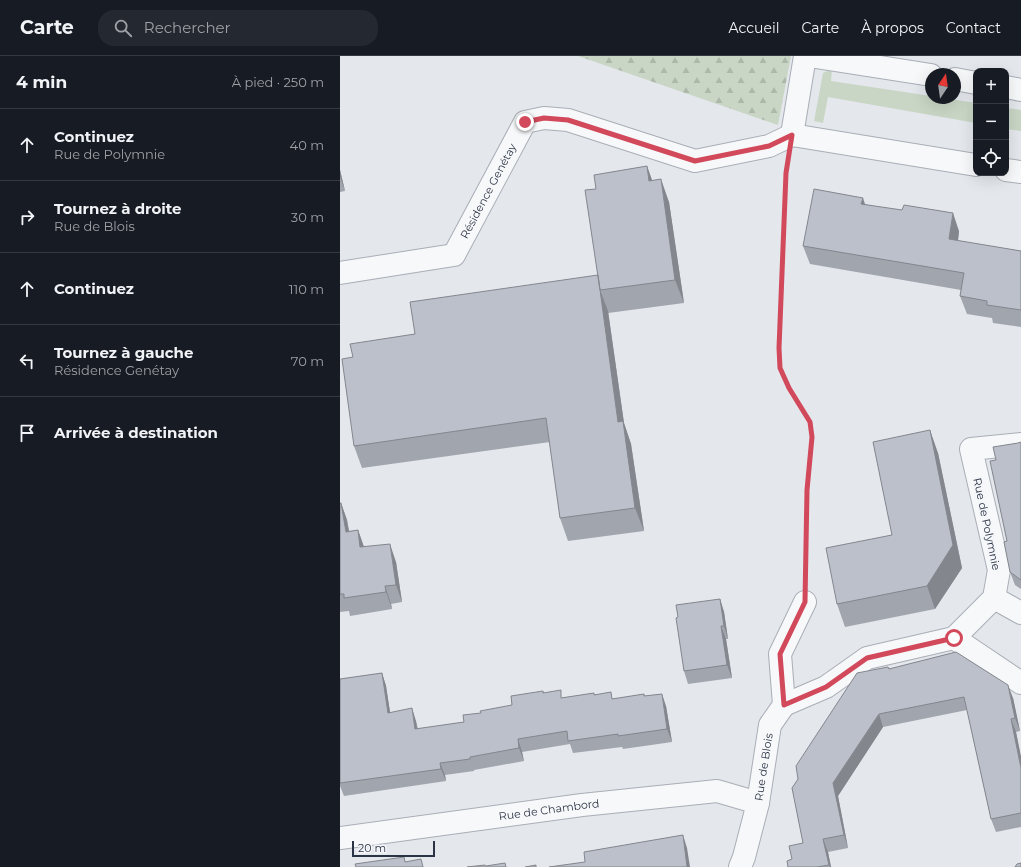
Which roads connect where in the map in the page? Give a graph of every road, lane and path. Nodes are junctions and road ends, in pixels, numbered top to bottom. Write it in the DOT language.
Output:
graph roads {
  1 [pos="805,56"];
  2 [pos="809,56"];
  3 [pos="925,74"];
  4 [pos="961,80"];
  5 [pos="973,82"];
  6 [pos="1009,88"];
  7 [pos="1021,90"];
  8 [pos="792,135"];
  9 [pos="973,165"];
  10 [pos="1009,170"];
  11 [pos="1021,172"];
  12 [pos="340,273"];
  13 [pos="1021,444"];
  14 [pos="994,598"];
  15 [pos="805,602"];
  16 [pos="1021,613"];
  17 [pos="954,638"];
  18 [pos="1021,683"];
  19 [pos="784,705"];
  20 [pos="758,803"];
  21 [pos="340,838"];
  22 [pos="740,867"];
  1 -- 8 [label="street"];
  2 -- 3 [label="street"];
  4 -- 5 [label="street"];
  6 -- 7 [label="street"];
  8 -- 9 [label="street"];
  8 -- 12 [label="street, Résidence Genétay"];
  8 -- 15 [label="path"];
  10 -- 11 [label="street"];
  13 -- 14 [label="street, Rue de Polymnie"];
  14 -- 16 [label="street"];
  14 -- 17 [label="street"];
  15 -- 19 [label="street"];
  17 -- 18 [label="street"];
  17 -- 19 [label="street"];
  19 -- 20 [label="street, Rue de Blois"];
  20 -- 21 [label="street, Rue de Chambord"];
  20 -- 22 [label="street, Rue de Blois"];
}
